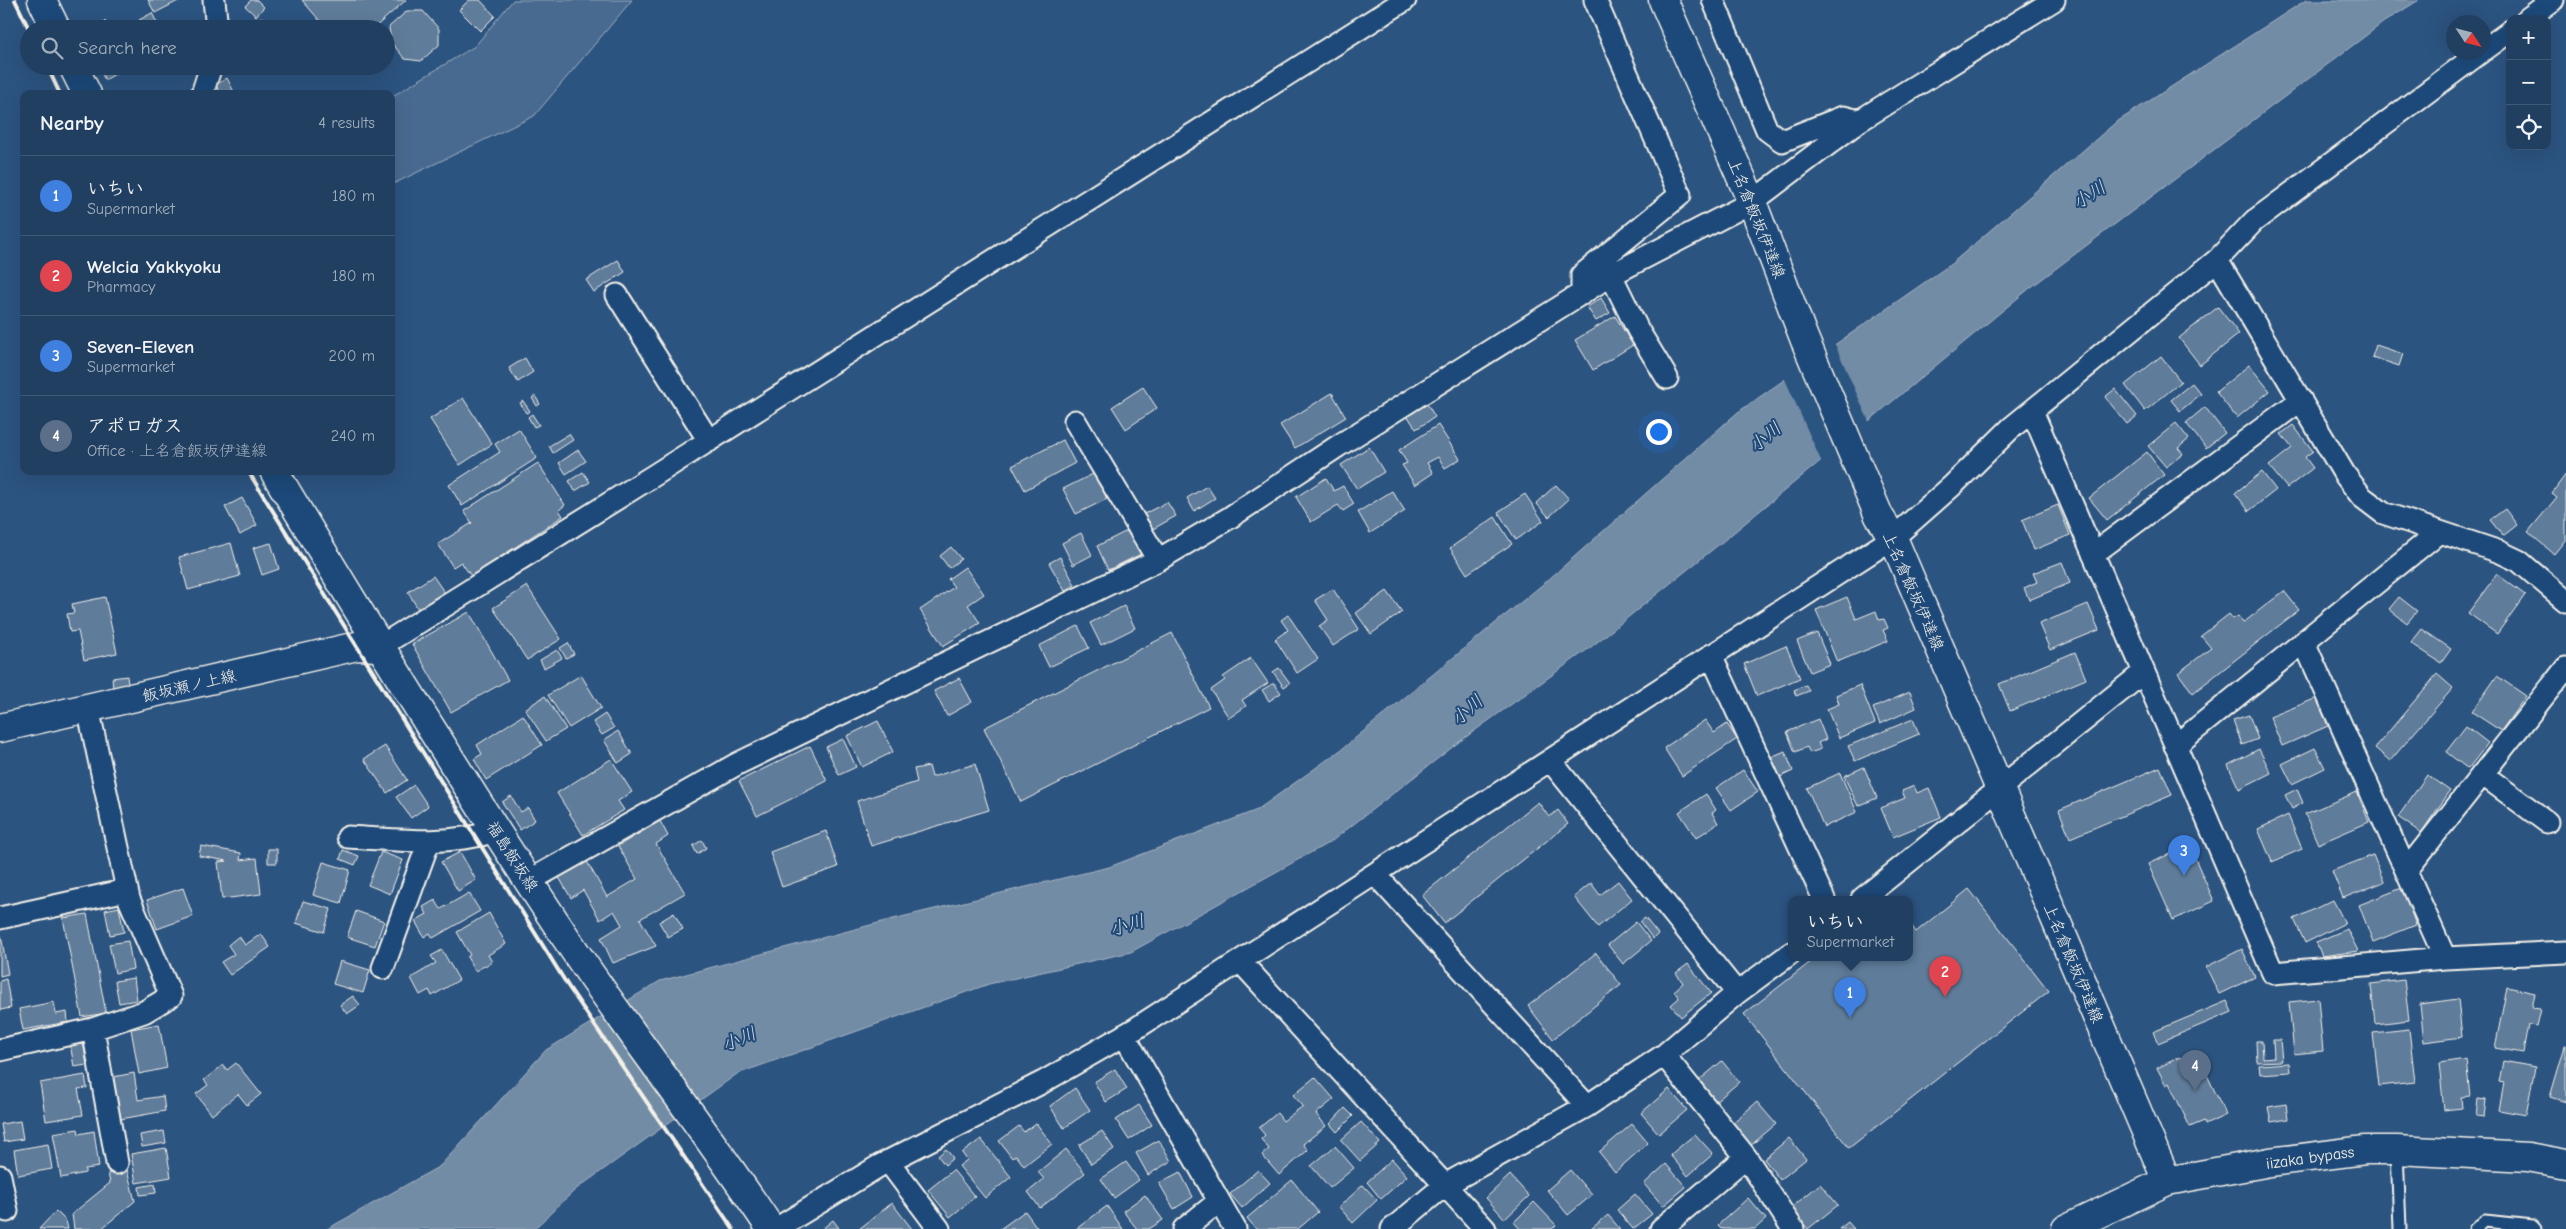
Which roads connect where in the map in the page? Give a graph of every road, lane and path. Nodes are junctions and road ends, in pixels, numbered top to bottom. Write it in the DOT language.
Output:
graph roads {
  1 [pos="42,0"];
  2 [pos="214,0"];
  3 [pos="1405,0"];
  4 [pos="1595,0"];
  5 [pos="1662,0"];
  6 [pos="1712,0"];
  7 [pos="2054,0"];
  8 [pos="2553,0"];
  9 [pos="2532,15"];
  10 [pos="52,20"];
  11 [pos="216,20"];
  12 [pos="2506,34"];
  13 [pos="2491,45"];
  14 [pos="2470,60"];
  15 [pos="78,75"];
  16 [pos="208,75"];
  17 [pos="85,90"];
  18 [pos="203,90"];
  19 [pos="1859,121"];
  20 [pos="1752,202"];
  21 [pos="2217,260"];
  22 [pos="1611,275"];
  23 [pos="1582,294"];
  24 [pos="617,295"];
  25 [pos="1667,378"];
  26 [pos="2301,400"];
  27 [pos="2032,411"];
  28 [pos="1075,421"];
  29 [pos="709,441"];
  30 [pos="276,475"];
  31 [pos="1886,527"];
  32 [pos="2440,532"];
  33 [pos="2093,554"];
  34 [pos="1158,560"];
  35 [pos="2566,601"];
  36 [pos="2304,642"];
  37 [pos="379,646"];
  38 [pos="1711,656"];
  39 [pos="2566,668"];
  40 [pos="2144,672"];
  41 [pos="88,708"];
  42 [pos="0,728"];
  43 [pos="2175,746"];
  44 [pos="1550,760"];
  45 [pos="2482,774"];
  46 [pos="2000,788"];
  47 [pos="2547,822"];
  48 [pos="496,831"];
  49 [pos="348,837"];
  50 [pos="429,841"];
  51 [pos="2406,871"];
  52 [pos="1375,874"];
  53 [pos="529,881"];
  54 [pos="127,890"];
  55 [pos="1823,896"];
  56 [pos="1866,896"];
  57 [pos="0,918"];
  58 [pos="2566,952"];
  59 [pos="1788,956"];
  60 [pos="2445,958"];
  61 [pos="1240,961"];
  62 [pos="383,968"];
  63 [pos="1737,993"];
  64 [pos="93,1029"];
  65 [pos="1124,1035"];
  66 [pos="0,1050"];
  67 [pos="1664,1055"];
  68 [pos="1587,1106"];
  69 [pos="2397,1150"];
  70 [pos="1746,1157"];
  71 [pos="888,1161"];
  72 [pos="117,1163"];
  73 [pos="2566,1164"];
  74 [pos="0,1176"];
  75 [pos="2167,1181"];
  76 [pos="1445,1185"];
  77 [pos="1218,1202"];
  78 [pos="7,1210"];
  79 [pos="769,1224"];
  80 [pos="939,1229"];
  81 [pos="1184,1229"];
  82 [pos="1234,1229"];
  83 [pos="1392,1229"];
  84 [pos="1485,1229"];
  85 [pos="1661,1229"];
  86 [pos="1793,1229"];
  87 [pos="2066,1229"];
  88 [pos="2400,1229"];
  89 [pos="2475,1229"];
  90 [pos="2535,1229"];
  1 -- 10 [label="main road"];
  2 -- 11 [label="street"];
  3 -- 29 [label="street"];
  4 -- 23 [label="street"];
  5 -- 20 [label="main road, 上名倉飯坂伊達線"];
  6 -- 19 [label="street"];
  7 -- 19 [label="street"];
  8 -- 9 [label="street"];
  12 -- 13 [label="street"];
  14 -- 21 [label="street"];
  15 -- 17 [label="main road"];
  16 -- 18 [label="street"];
  19 -- 20 [label="street"];
  20 -- 22 [label="street"];
  20 -- 31 [label="main road, 上名倉飯坂伊達線"];
  21 -- 26 [label="street"];
  21 -- 27 [label="street"];
  22 -- 23 [label="street"];
  22 -- 25 [label="street"];
  23 -- 34 [label="street"];
  24 -- 29 [label="street"];
  26 -- 32 [label="street"];
  26 -- 33 [label="street"];
  27 -- 31 [label="street"];
  27 -- 33 [label="street"];
  28 -- 34 [label="street"];
  29 -- 37 [label="street"];
  30 -- 37 [label="main road, 福島飯坂線"];
  31 -- 38 [label="street"];
  31 -- 46 [label="main road, 上名倉飯坂伊達線"];
  32 -- 35 [label="street"];
  32 -- 36 [label="street"];
  33 -- 40 [label="street"];
  34 -- 53 [label="street"];
  36 -- 43 [label="street"];
  36 -- 51 [label="street"];
  37 -- 41 [label="main road, 飯坂瀬ノ上線"];
  37 -- 48 [label="main road, 福島飯坂線"];
  38 -- 44 [label="street"];
  38 -- 55 [label="street"];
  39 -- 45 [label="street"];
  40 -- 43 [label="street"];
  40 -- 46 [label="street"];
  41 -- 42 [label="main road, 飯坂瀬ノ上線"];
  41 -- 54 [label="street"];
  43 -- 60 [label="street"];
  44 -- 52 [label="street"];
  44 -- 63 [label="street"];
  45 -- 47 [label="street"];
  45 -- 51 [label="street"];
  46 -- 56 [label="street"];
  46 -- 75 [label="main road, 上名倉飯坂伊達線"];
  48 -- 50 [label="street"];
  48 -- 53 [label="main road, 福島飯坂線"];
  49 -- 50 [label="street"];
  50 -- 62 [label="street"];
  51 -- 60 [label="street"];
  52 -- 61 [label="street"];
  52 -- 68 [label="street"];
  53 -- 79 [label="main road, 福島飯坂線"];
  54 -- 57 [label="street"];
  54 -- 64 [label="street"];
  58 -- 60 [label="street"];
  59 -- 63 [label="street"];
  61 -- 65 [label="street"];
  61 -- 76 [label="street"];
  63 -- 67 [label="street"];
  64 -- 66 [label="street"];
  64 -- 72 [label="street"];
  65 -- 71 [label="street"];
  65 -- 77 [label="street"];
  67 -- 68 [label="street"];
  67 -- 70 [label="street"];
  68 -- 76 [label="street"];
  69 -- 73 [label="main road, iizaka bypass"];
  69 -- 75 [label="main road, iizaka bypass"];
  69 -- 88 [label="lane"];
  70 -- 85 [label="street"];
  70 -- 86 [label="street"];
  71 -- 79 [label="street"];
  71 -- 80 [label="street"];
  74 -- 78 [label="street"];
  75 -- 87 [label="main road, iizaka bypass"];
  76 -- 83 [label="street"];
  76 -- 84 [label="street"];
  77 -- 81 [label="street"];
  77 -- 82 [label="street"];
  89 -- 90 [label="lane"];
}
